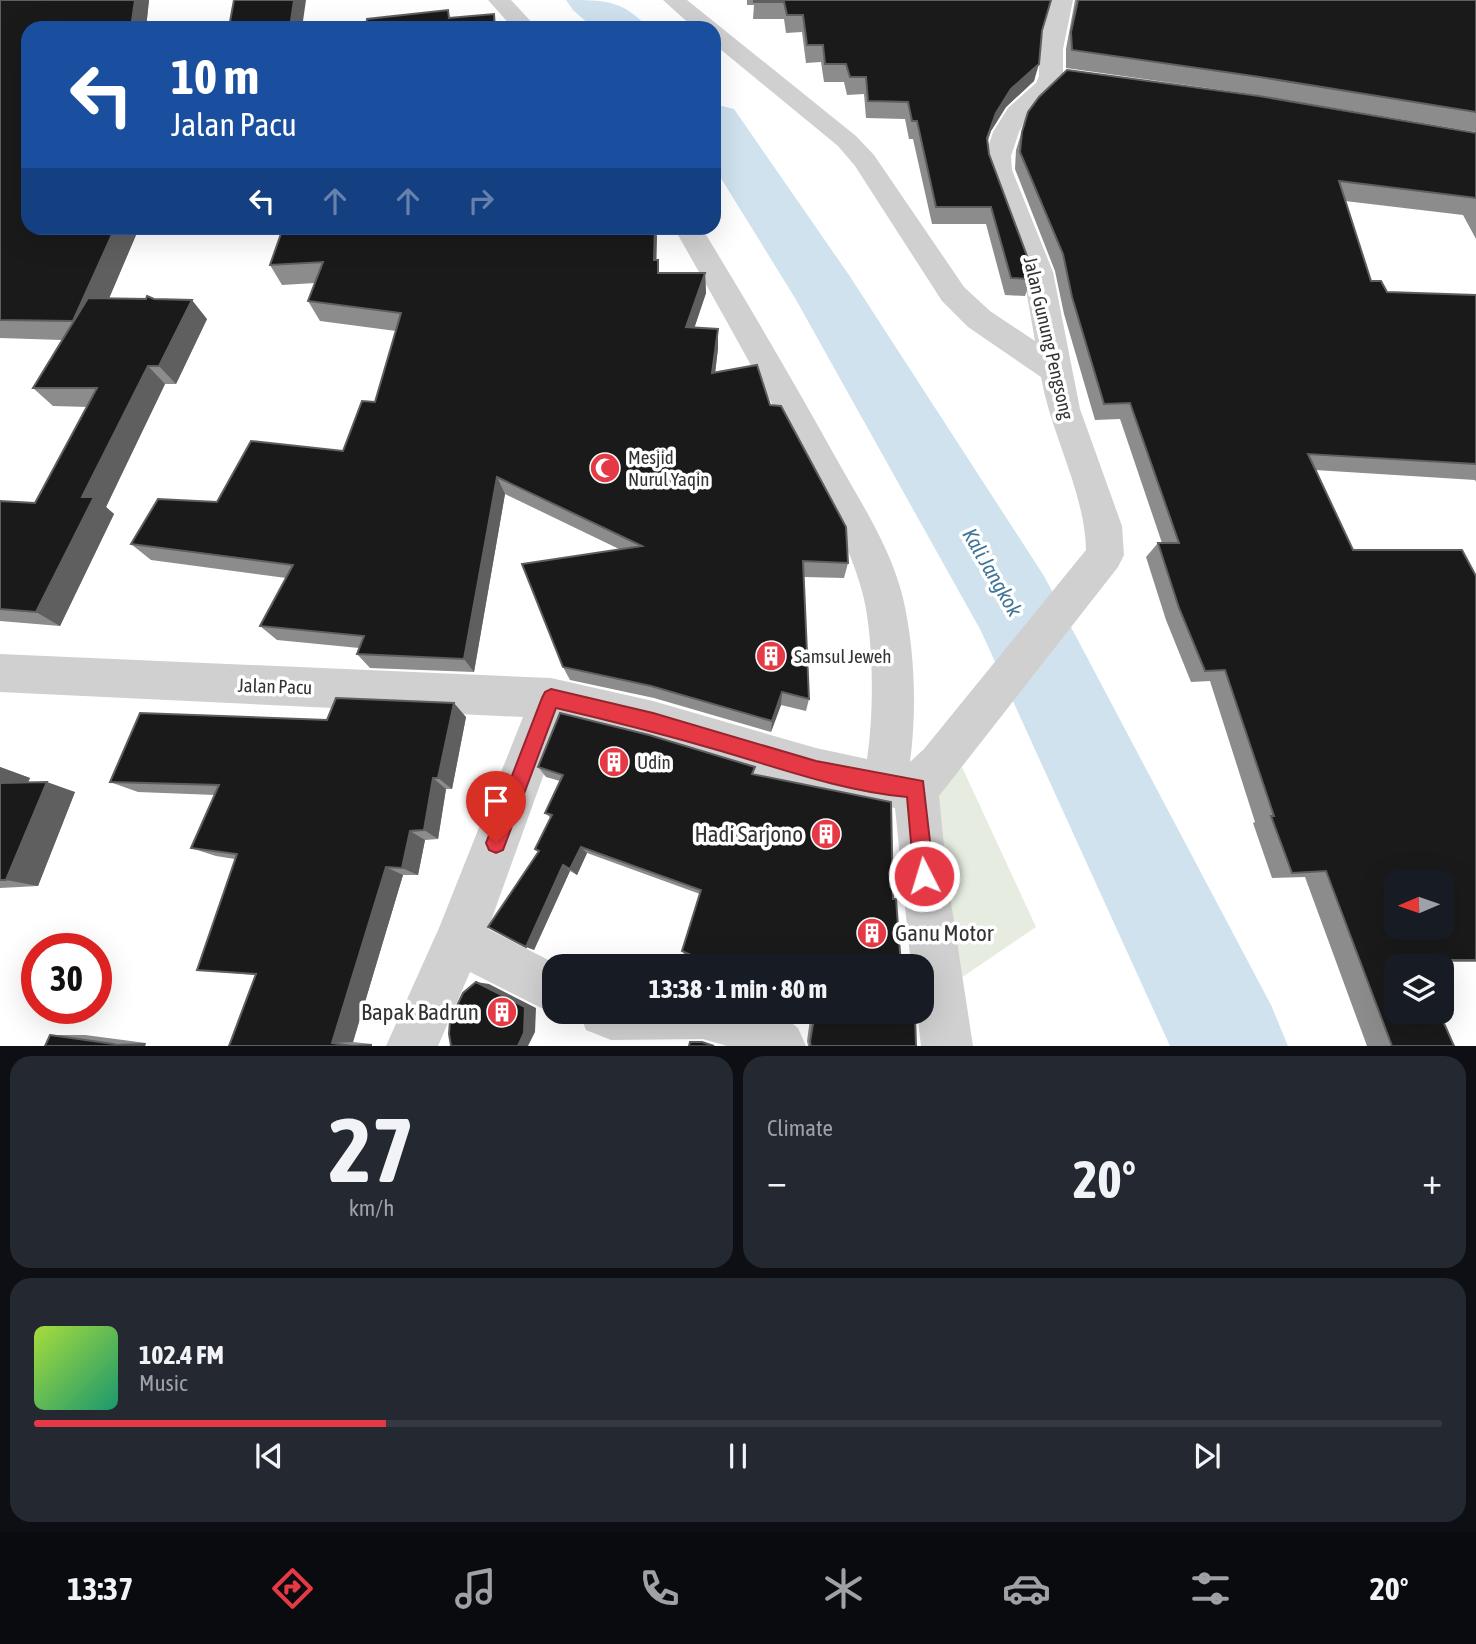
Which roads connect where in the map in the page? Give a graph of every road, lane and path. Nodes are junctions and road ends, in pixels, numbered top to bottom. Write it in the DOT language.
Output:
graph roads {
  1 [pos="499,0"];
  2 [pos="674,0"];
  3 [pos="1062,0"];
  4 [pos="519,21"];
  5 [pos="700,21"];
  6 [pos="721,39"];
  7 [pos="692,235"];
  8 [pos="1055,370"];
  9 [pos="0,673"];
  10 [pos="551,698"];
  11 [pos="913,779"];
  12 [pos="459,940"];
  13 [pos="542,983"];
  14 [pos="742,1024"];
  15 [pos="412,1045"];
  16 [pos="780,1045"];
  17 [pos="947,1045"];
  1 -- 4 [label="street"];
  2 -- 5 [label="street"];
  3 -- 8 [label="street, Jalan Gunung Pengsong"];
  6 -- 8 [label="street"];
  7 -- 11 [label="street"];
  8 -- 11 [label="street, Jalan Gunung Pengsong"];
  9 -- 10 [label="street, Jalan Pacu"];
  10 -- 11 [label="street, Jalan Pacu"];
  10 -- 12 [label="street"];
  11 -- 17 [label="street"];
  12 -- 13 [label="street"];
  12 -- 15 [label="street"];
  14 -- 16 [label="street"];
}
